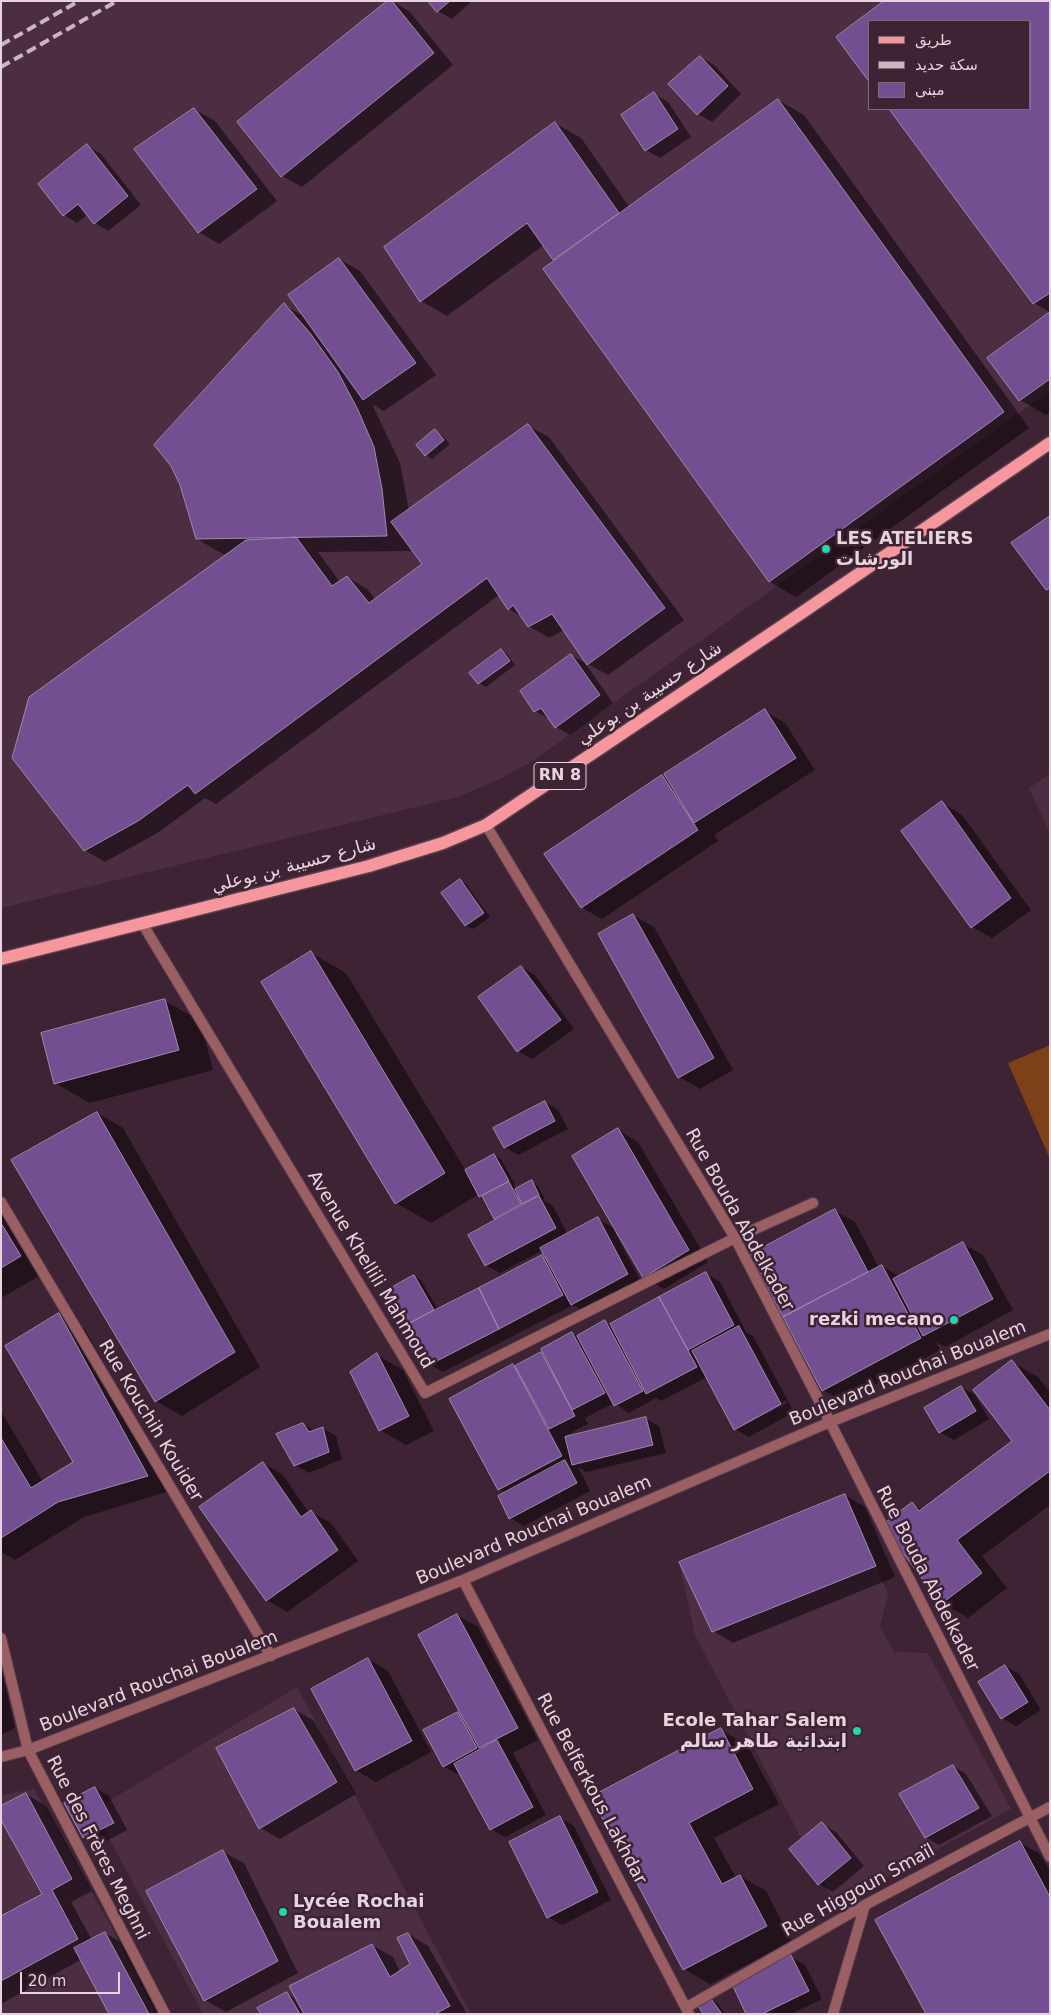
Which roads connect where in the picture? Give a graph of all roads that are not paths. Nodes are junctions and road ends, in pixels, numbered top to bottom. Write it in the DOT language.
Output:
graph roads {
  1 [pos="1050,443"];
  2 [pos="486,825"];
  3 [pos="142,923"];
  4 [pos="1,959"];
  5 [pos="1,1202"];
  6 [pos="813,1203"];
  7 [pos="735,1238"];
  8 [pos="1050,1334"];
  9 [pos="830,1422"];
  10 [pos="463,1580"];
  11 [pos="1,1638"];
  12 [pos="271,1656"];
  13 [pos="28,1750"];
  14 [pos="1,1757"];
  15 [pos="1050,1807"];
  16 [pos="1029,1817"];
  17 [pos="1050,1857"];
  18 [pos="865,1906"];
  19 [pos="688,2011"];
  20 [pos="165,2014"];
  21 [pos="833,2014"];
  1 -- 2 [label="main road, شارع حسيبة بن بوعلي / RN 8"];
  2 -- 3 [label="main road, شارع حسيبة بن بوعلي / RN 8"];
  2 -- 7 [label="street, Rue Bouda Abdelkader"];
  3 -- 4 [label="main road, شارع حسيبة بن بوعلي / RN 8"];
  3 -- 7 [label="street, Avenue Khellili Mahmoud"];
  5 -- 12 [label="street, Rue Kouchih Kouider"];
  6 -- 7 [label="street, Avenue Khellili Mahmoud"];
  7 -- 9 [label="street, Rue Bouda Abdelkader"];
  8 -- 9 [label="street, Boulevard Rouchai Boualem"];
  9 -- 10 [label="street, Boulevard Rouchai Boualem"];
  9 -- 16 [label="street, Rue Bouda Abdelkader"];
  10 -- 12 [label="street, Boulevard Rouchai Boualem"];
  10 -- 19 [label="street, Rue Belferkous Lakhdar"];
  11 -- 13 [label="street, Rue des Frères Meghni"];
  12 -- 13 [label="street, Boulevard Rouchai Boualem"];
  13 -- 14 [label="street, Boulevard Rouchai Boualem"];
  13 -- 20 [label="street, Rue des Frères Meghni"];
  15 -- 16 [label="street, Rue Higgoun Smaïl"];
  16 -- 17 [label="street, Rue Bouda Abdelkader"];
  16 -- 18 [label="street, Rue Higgoun Smaïl"];
  18 -- 19 [label="street, Rue Higgoun Smaïl"];
  18 -- 21 [label="street"];
}
